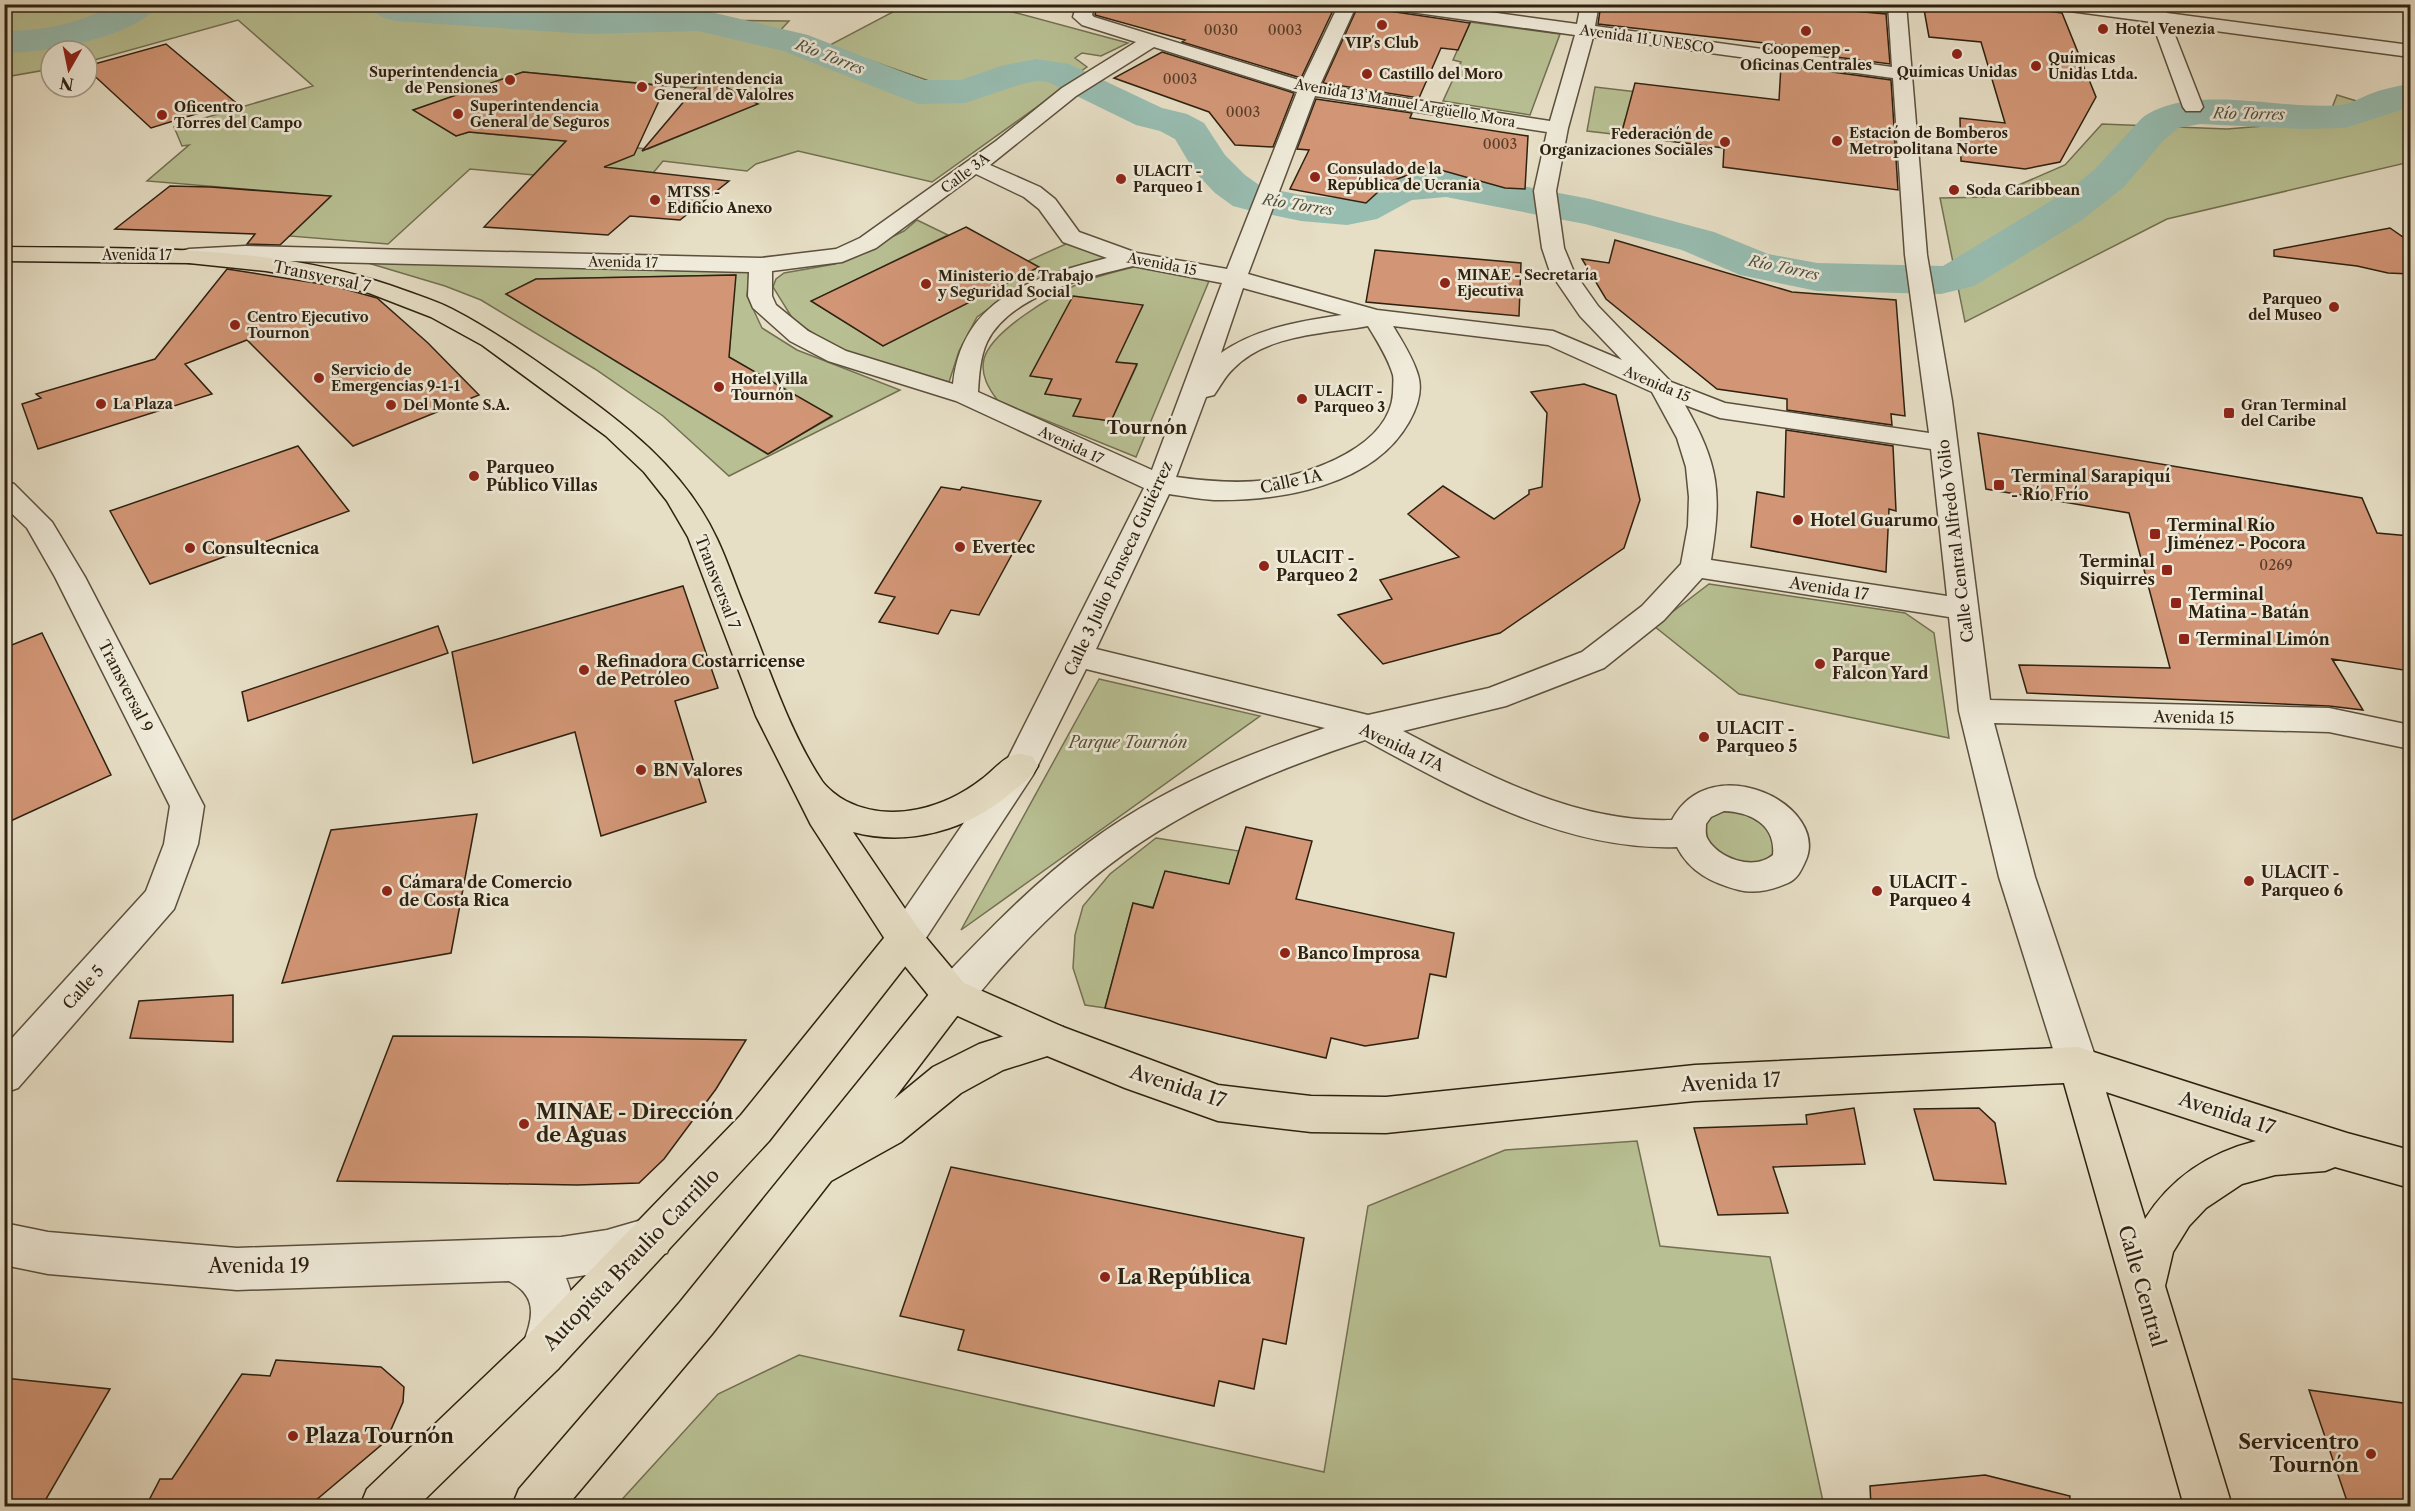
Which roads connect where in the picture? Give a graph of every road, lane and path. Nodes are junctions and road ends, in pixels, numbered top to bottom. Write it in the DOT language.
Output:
graph roads {
  1 [pos="1348,4"];
  2 [pos="1389,4"];
  3 [pos="1590,4"];
  4 [pos="1898,4"];
  5 [pos="2055,4"];
  6 [pos="1084,11"];
  7 [pos="2157,11"];
  8 [pos="1585,31"];
  9 [pos="1151,41"];
  10 [pos="2410,51"];
  11 [pos="1904,74"];
  12 [pos="1308,89"];
  13 [pos="2193,106"];
  14 [pos="1558,128"];
  15 [pos="974,166"];
  16 [pos="5,255"];
  17 [pos="189,256"];
  18 [pos="1133,259"];
  19 [pos="761,265"];
  20 [pos="1235,278"];
  21 [pos="1375,317"];
  22 [pos="1662,387"];
  23 [pos="965,396"];
  24 [pos="1188,413"];
  25 [pos="1943,443"];
  26 [pos="1103,460"];
  27 [pos="1160,484"];
  28 [pos="4,490"];
  29 [pos="1130,542"];
  30 [pos="1695,567"];
  31 [pos="1964,609"];
  32 [pos="1077,656"];
  33 [pos="1976,711"];
  34 [pos="1368,728"];
  35 [pos="2410,737"];
  36 [pos="1021,766"];
  37 [pos="812,792"];
  38 [pos="1688,833"];
  39 [pos="161,900"];
  40 [pos="905,939"];
  41 [pos="951,995"];
  42 [pos="1049,1039"];
  43 [pos="2078,1065"];
  44 [pos="4,1075"];
  45 [pos="2347,1152"];
  46 [pos="2410,1168"];
  47 [pos="815,1169"];
  48 [pos="653,1238"];
  49 [pos="4,1244"];
  50 [pos="515,1261"];
  51 [pos="2143,1286"];
  52 [pos="542,1353"];
  53 [pos="384,1506"];
  54 [pos="536,1506"];
  55 [pos="2208,1506"];
  1 -- 12 [label="street, Calle 3 Julio Fonseca Gutiérrez"];
  2 -- 8 [label="street, Avenida 11 UNESCO"];
  3 -- 8 [label="street"];
  4 -- 11 [label="street, Calle Central Alfredo Volio"];
  5 -- 7 [label="street"];
  6 -- 9 [label="street, Avenida 13 Manuel Argüello Mora"];
  7 -- 10 [label="street"];
  7 -- 13 [label="street"];
  8 -- 11 [label="street, Avenida 11 UNESCO"];
  8 -- 14 [label="street"];
  9 -- 12 [label="street, Avenida 13 Manuel Argüello Mora"];
  9 -- 15 [label="street, Calle 3A"];
  11 -- 25 [label="street, Calle Central Alfredo Volio"];
  12 -- 14 [label="street, Avenida 13 Manuel Argüello Mora"];
  12 -- 20 [label="street, Calle 3 Julio Fonseca Gutiérrez"];
  14 -- 22 [label="street"];
  15 -- 18 [label="street, Avenida 15"];
  15 -- 19 [label="street, Calle 3A"];
  16 -- 17 [label="main road, Avenida 17"];
  17 -- 19 [label="street, Avenida 17"];
  17 -- 37 [label="main road, Transversal 7"];
  18 -- 20 [label="street, Avenida 15"];
  18 -- 23 [label="street"];
  19 -- 23 [label="street, Avenida 17"];
  20 -- 21 [label="street, Avenida 15"];
  20 -- 24 [label="street, Calle 3 Julio Fonseca Gutiérrez"];
  21 -- 22 [label="street, Avenida 15"];
  21 -- 24 [label="street, Avenida 15"];
  21 -- 27 [label="street, Calle 1A"];
  22 -- 25 [label="street, Avenida 15"];
  22 -- 30 [label="street"];
  23 -- 26 [label="street, Avenida 17"];
  24 -- 27 [label="street, Calle 3 Julio Fonseca Gutiérrez"];
  25 -- 31 [label="street, Calle Central Alfredo Volio"];
  26 -- 27 [label="street, Avenida 17"];
  26 -- 29 [label="street"];
  27 -- 29 [label="street, Calle 3 Julio Fonseca Gutiérrez"];
  28 -- 39 [label="street, Transversal 9"];
  29 -- 32 [label="street, Calle 3 Julio Fonseca Gutiérrez"];
  30 -- 31 [label="street, Avenida 17"];
  30 -- 34 [label="street"];
  31 -- 33 [label="street, Calle Central Alfredo Volio"];
  32 -- 34 [label="street, Avenida 17A"];
  32 -- 36 [label="street, Calle 3 Julio Fonseca Gutiérrez"];
  33 -- 35 [label="street, Avenida 15"];
  33 -- 43 [label="street, Calle Central Alfredo Volio"];
  34 -- 38 [label="street, Avenida 17A"];
  34 -- 41 [label="street"];
  36 -- 37 [label="main road"];
  36 -- 40 [label="street, Calle 3 Julio Fonseca Gutiérrez"];
  37 -- 40 [label="main road, Transversal 7"];
  39 -- 44 [label="street, Calle 5"];
  40 -- 41 [label="main road, Transversal 7"];
  40 -- 48 [label="main road, Autopista Braulio Carrillo"];
  41 -- 42 [label="main road, Transversal 7"];
  41 -- 47 [label="main road"];
  42 -- 43 [label="main road, Avenida 17"];
  42 -- 47 [label="main road"];
  43 -- 45 [label="main road, Avenida 17"];
  43 -- 51 [label="main road, Calle Central"];
  45 -- 46 [label="main road, Avenida 17"];
  45 -- 51 [label="main road"];
  47 -- 54 [label="main road"];
  48 -- 50 [label="street, Avenida 19"];
  48 -- 52 [label="main road, Autopista Braulio Carrillo"];
  49 -- 50 [label="street, Avenida 19"];
  50 -- 52 [label="street"];
  51 -- 55 [label="main road, Calle Central"];
  52 -- 53 [label="main road, Autopista Braulio Carrillo"];
}
